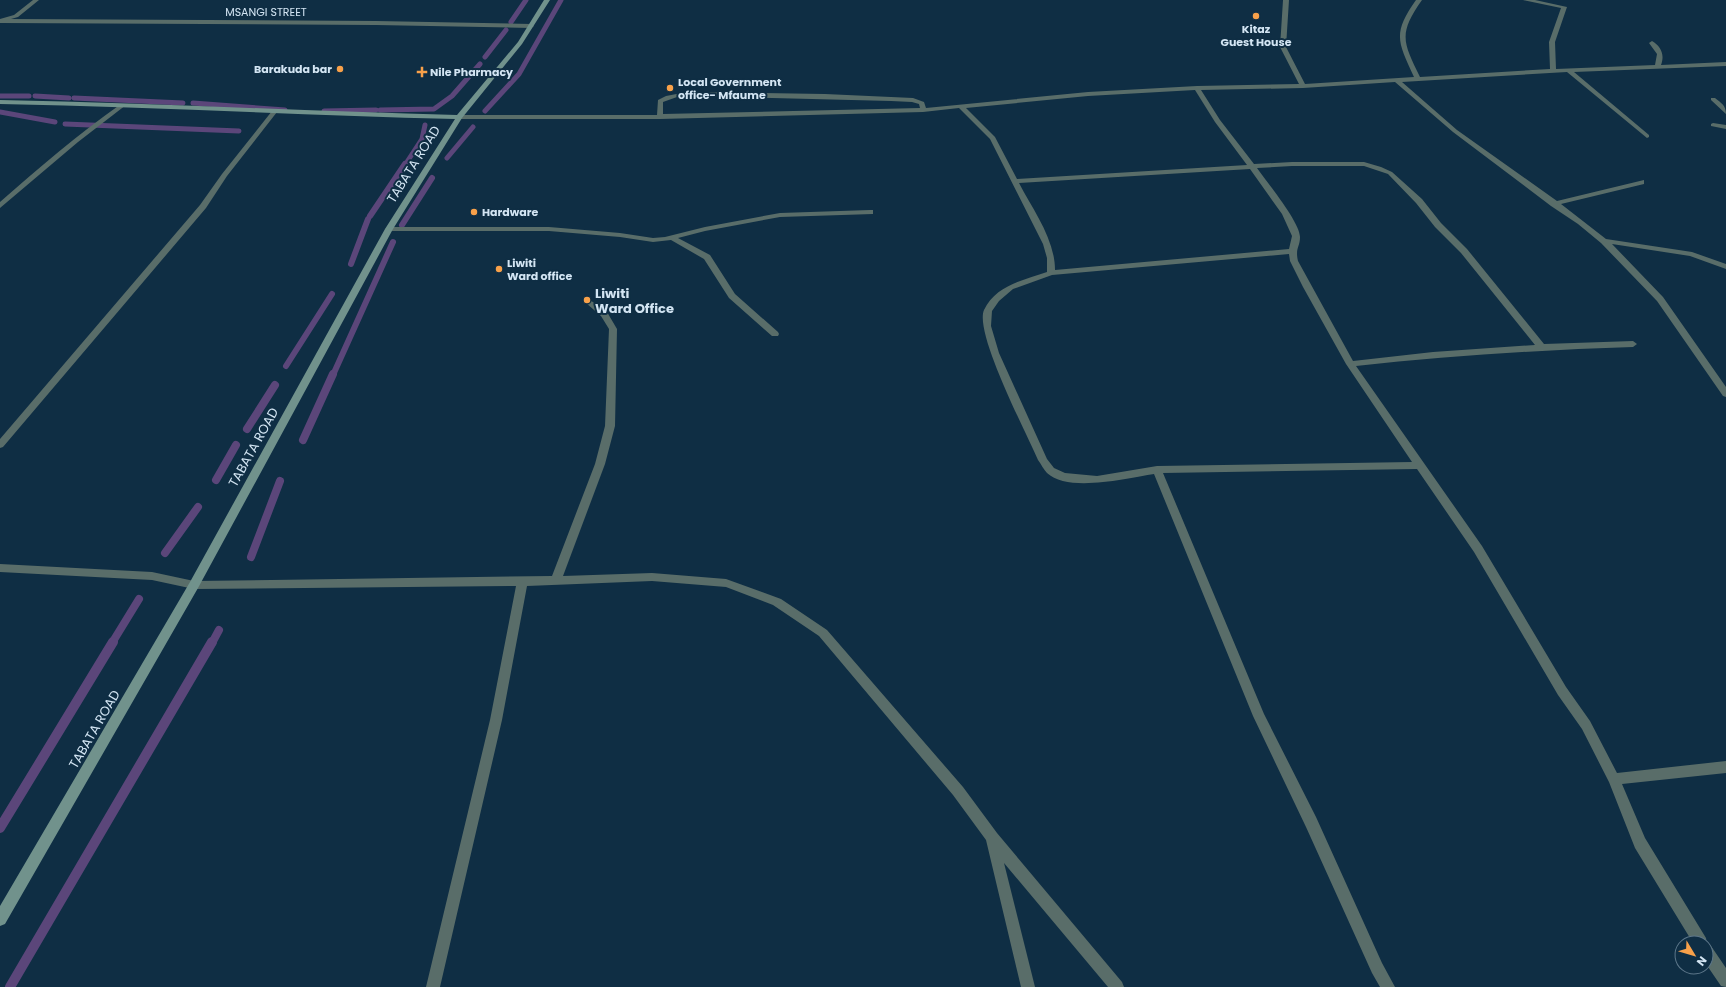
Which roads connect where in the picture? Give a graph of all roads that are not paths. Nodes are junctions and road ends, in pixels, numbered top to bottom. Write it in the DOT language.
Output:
graph roads {
  1 [pos="36,0"];
  2 [pos="547,0"];
  3 [pos="1286,0"];
  4 [pos="1419,0"];
  5 [pos="1526,0"];
  6 [pos="0,21"];
  7 [pos="531,26"];
  8 [pos="1652,43"];
  9 [pos="1726,64"];
  10 [pos="1657,67"];
  11 [pos="1568,70"];
  12 [pos="1553,71"];
  13 [pos="1418,79"];
  14 [pos="1396,80"];
  15 [pos="1303,86"];
  16 [pos="1197,88"];
  17 [pos="1713,99"];
  18 [pos="0,102"];
  19 [pos="123,105"];
  20 [pos="960,106"];
  21 [pos="923,110"];
  22 [pos="274,112"];
  23 [pos="1726,112"];
  24 [pos="459,117"];
  25 [pos="660,117"];
  26 [pos="1713,125"];
  27 [pos="1726,127"];
  28 [pos="1646,136"];
  29 [pos="1251,166"];
  30 [pos="1016,181"];
  31 [pos="1640,182"];
  32 [pos="1554,204"];
  33 [pos="0,206"];
  34 [pos="870,212"];
  35 [pos="389,229"];
  36 [pos="673,238"];
  37 [pos="1604,241"];
  38 [pos="1292,251"];
  39 [pos="1726,267"];
  40 [pos="1050,273"];
  41 [pos="590,303"];
  42 [pos="775,334"];
  43 [pos="1633,344"];
  44 [pos="1542,347"];
  45 [pos="1350,364"];
  46 [pos="1726,394"];
  47 [pos="0,445"];
  48 [pos="1420,465"];
  49 [pos="1157,470"];
  50 [pos="0,568"];
  51 [pos="556,579"];
  52 [pos="522,582"];
  53 [pos="194,585"];
  54 [pos="1726,767"];
  55 [pos="1614,779"];
  56 [pos="992,838"];
  57 [pos="0,919"];
  58 [pos="1696,935"];
  59 [pos="1714,963"];
  60 [pos="1726,981"];
  61 [pos="434,987"];
  62 [pos="1028,987"];
  63 [pos="1117,987"];
  64 [pos="1388,987"];
  1 -- 6 [label="street"];
  2 -- 7 [label="main road, TABATA ROAD"];
  3 -- 15 [label="street"];
  4 -- 13 [label="street"];
  5 -- 12 [label="street"];
  6 -- 7 [label="street, MSANGI STREET"];
  7 -- 24 [label="main road, TABATA ROAD"];
  8 -- 10 [label="street"];
  9 -- 10 [label="street"];
  10 -- 11 [label="street"];
  11 -- 12 [label="street"];
  11 -- 28 [label="street"];
  12 -- 13 [label="street"];
  13 -- 14 [label="street"];
  14 -- 15 [label="street"];
  14 -- 32 [label="street"];
  15 -- 16 [label="street"];
  16 -- 20 [label="street"];
  16 -- 29 [label="street"];
  17 -- 23 [label="street"];
  18 -- 19 [label="main road"];
  19 -- 22 [label="main road"];
  19 -- 33 [label="street"];
  20 -- 21 [label="street"];
  20 -- 30 [label="street"];
  21 -- 25 [label="street"];
  21 -- 25 [label="street"];
  22 -- 24 [label="main road"];
  22 -- 47 [label="street"];
  24 -- 25 [label="street"];
  24 -- 35 [label="main road, TABATA ROAD"];
  26 -- 27 [label="street"];
  29 -- 30 [label="street"];
  29 -- 38 [label="street"];
  29 -- 44 [label="street"];
  30 -- 40 [label="street"];
  31 -- 32 [label="street"];
  32 -- 37 [label="street"];
  34 -- 36 [label="street"];
  35 -- 36 [label="street"];
  35 -- 53 [label="main road, TABATA ROAD"];
  36 -- 42 [label="street"];
  37 -- 39 [label="street"];
  37 -- 46 [label="street"];
  38 -- 40 [label="street"];
  38 -- 45 [label="street"];
  40 -- 49 [label="street"];
  41 -- 51 [label="street"];
  43 -- 44 [label="street"];
  44 -- 45 [label="street"];
  45 -- 48 [label="street"];
  48 -- 49 [label="street"];
  48 -- 55 [label="street"];
  49 -- 64 [label="street"];
  50 -- 53 [label="street"];
  51 -- 52 [label="street"];
  51 -- 56 [label="street"];
  52 -- 53 [label="street"];
  52 -- 61 [label="street"];
  53 -- 57 [label="main road, TABATA ROAD"];
  54 -- 55 [label="street"];
  55 -- 58 [label="street"];
  56 -- 62 [label="street"];
  56 -- 63 [label="street"];
  59 -- 60 [label="street"];
}
